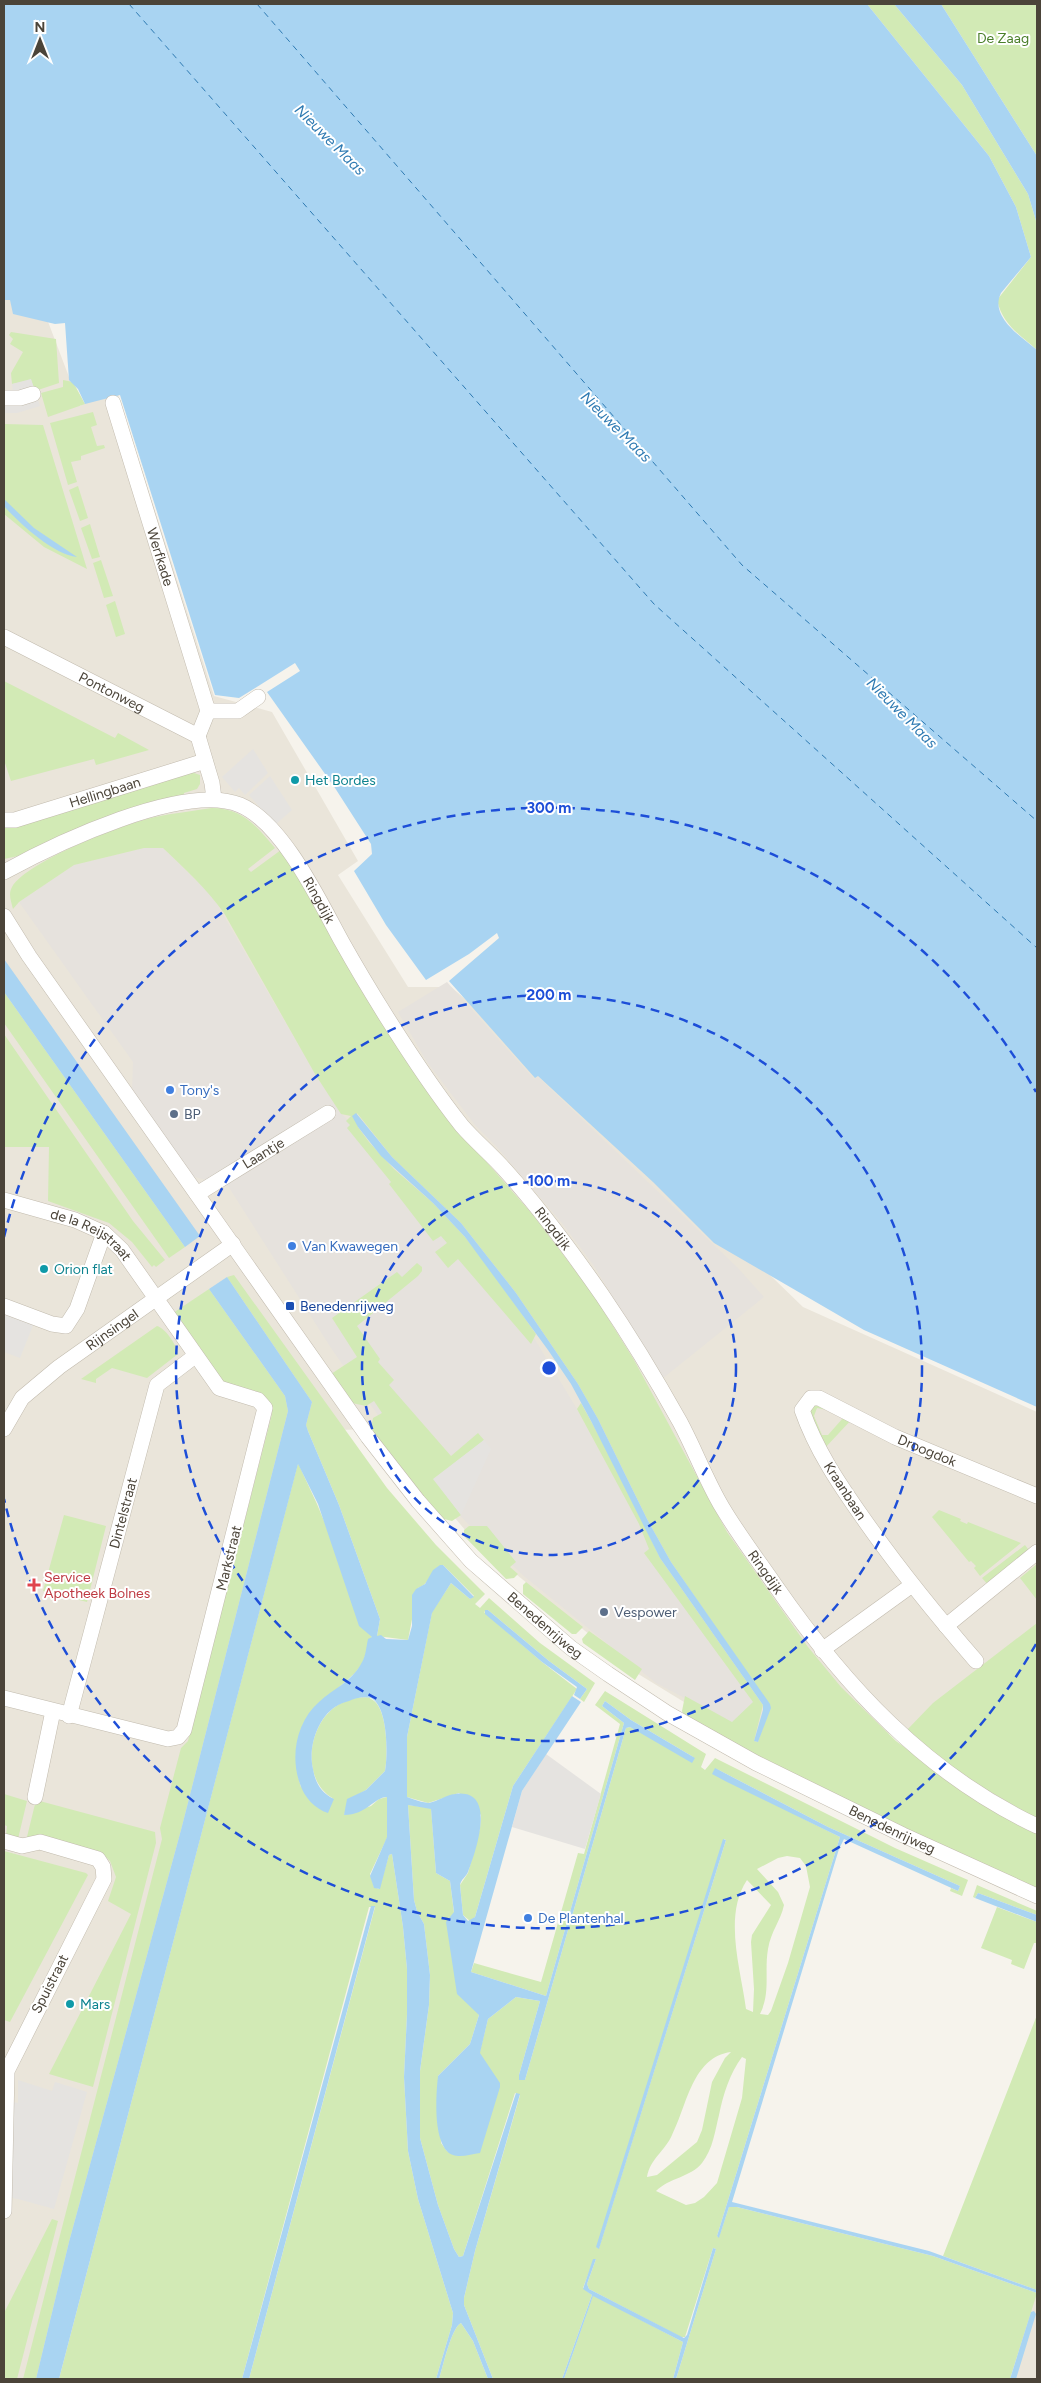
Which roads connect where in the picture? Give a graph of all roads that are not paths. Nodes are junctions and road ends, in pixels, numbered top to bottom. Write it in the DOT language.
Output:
graph roads {
  1 [pos="33,394"];
  2 [pos="4,398"];
  3 [pos="112,403"];
  4 [pos="4,637"];
  5 [pos="258,697"];
  6 [pos="208,710"];
  7 [pos="198,736"];
  8 [pos="205,761"];
  9 [pos="214,799"];
  10 [pos="4,820"];
  11 [pos="4,872"];
  12 [pos="4,916"];
  13 [pos="328,1113"];
  14 [pos="197,1194"];
  15 [pos="4,1200"];
  16 [pos="104,1233"];
  17 [pos="233,1244"];
  18 [pos="156,1299"];
  19 [pos="4,1306"];
  20 [pos="195,1356"];
  21 [pos="819,1398"];
  22 [pos="4,1428"];
  23 [pos="1037,1496"];
  24 [pos="1037,1552"];
  25 [pos="912,1585"];
  26 [pos="946,1626"];
  27 [pos="822,1650"];
  28 [pos="976,1661"];
  29 [pos="4,1698"];
  30 [pos="53,1711"];
  31 [pos="69,1716"];
  32 [pos="34,1797"];
  33 [pos="1037,1826"];
  34 [pos="4,1841"];
  35 [pos="1037,1896"];
  36 [pos="4,2211"];
  1 -- 2 [label="street"];
  3 -- 6 [label="street, Werfkade"];
  4 -- 7 [label="street, Pontonweg"];
  5 -- 6 [label="street"];
  6 -- 7 [label="street"];
  7 -- 8 [label="street"];
  8 -- 9 [label="street"];
  8 -- 10 [label="street, Hellingbaan"];
  9 -- 11 [label="street, Ringdijk"];
  9 -- 27 [label="street, Ringdijk"];
  12 -- 14 [label="street, Benedenrijweg"];
  13 -- 14 [label="street, Laantje"];
  14 -- 17 [label="street, Benedenrijweg"];
  15 -- 16 [label="street, de la Reijstraat"];
  16 -- 18 [label="street, de la Reijstraat"];
  16 -- 19 [label="street"];
  17 -- 18 [label="street, Rijnsingel"];
  17 -- 35 [label="street, Benedenrijweg"];
  18 -- 20 [label="street, Markstraat"];
  18 -- 22 [label="street, Rijnsingel"];
  20 -- 31 [label="street, Dintelstraat"];
  20 -- 31 [label="street, Markstraat"];
  21 -- 23 [label="street, Droogdok"];
  21 -- 25 [label="street, Kraanbaan"];
  24 -- 26 [label="street"];
  25 -- 26 [label="street, Kraanbaan"];
  25 -- 27 [label="street"];
  26 -- 28 [label="street, Kraanbaan"];
  27 -- 33 [label="street, Ringdijk"];
  29 -- 30 [label="street, Markstraat"];
  30 -- 31 [label="street, Markstraat"];
  30 -- 32 [label="street"];
  34 -- 36 [label="street, Spuistraat"];
}
